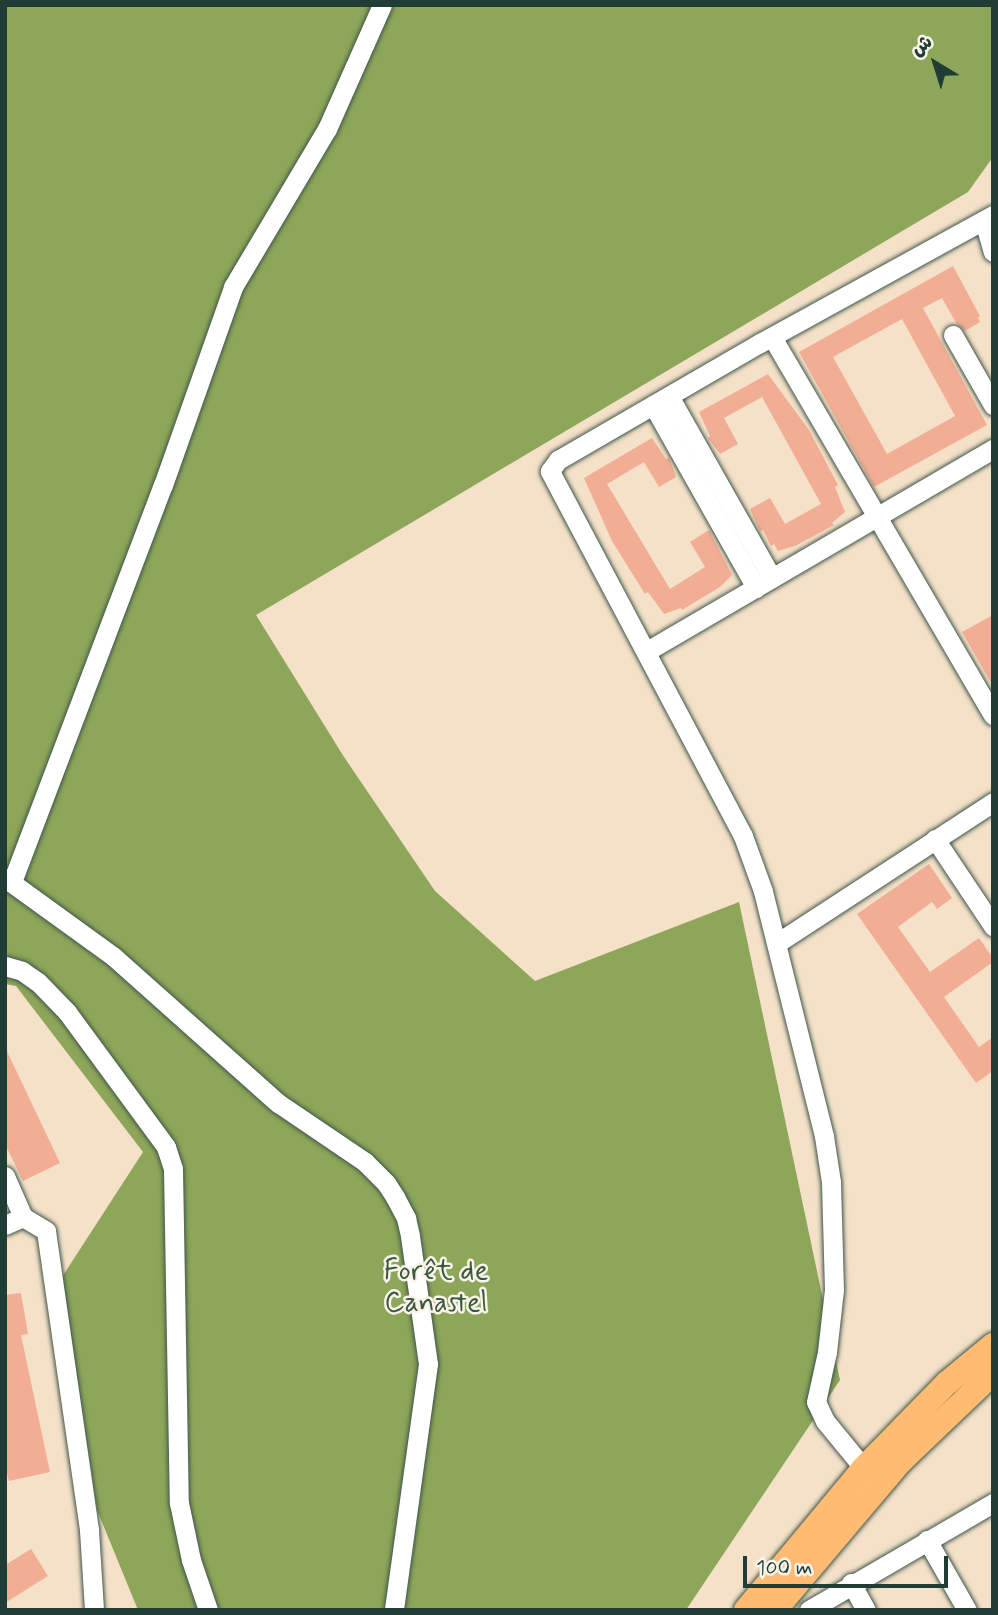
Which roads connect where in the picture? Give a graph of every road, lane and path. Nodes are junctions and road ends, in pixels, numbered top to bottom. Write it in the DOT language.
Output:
graph roads {
  1 [pos="382,5"];
  2 [pos="988,218"];
  3 [pos="993,253"];
  4 [pos="953,335"];
  5 [pos="772,337"];
  6 [pos="661,401"];
  7 [pos="993,405"];
  8 [pos="993,449"];
  9 [pos="875,519"];
  10 [pos="764,583"];
  11 [pos="647,651"];
  12 [pos="993,715"];
  13 [pos="993,802"];
  14 [pos="935,839"];
  15 [pos="9,880"];
  16 [pos="993,926"];
  17 [pos="777,943"];
  18 [pos="5,965"];
  19 [pos="5,1175"];
  20 [pos="14,1221"];
  21 [pos="993,1345"];
  22 [pos="993,1373"];
  23 [pos="871,1477"];
  24 [pos="993,1503"];
  25 [pos="928,1540"];
  26 [pos="851,1583"];
  27 [pos="94,1610"];
  28 [pos="208,1610"];
  29 [pos="394,1610"];
  30 [pos="746,1610"];
  31 [pos="775,1610"];
  32 [pos="809,1610"];
  33 [pos="866,1610"];
  34 [pos="967,1610"];
  1 -- 15 [label="street"];
  2 -- 3 [label="street"];
  2 -- 5 [label="street"];
  4 -- 7 [label="street"];
  5 -- 6 [label="street"];
  5 -- 9 [label="street"];
  6 -- 10 [label="street"];
  6 -- 11 [label="street"];
  8 -- 9 [label="street"];
  9 -- 10 [label="street"];
  9 -- 12 [label="street"];
  10 -- 11 [label="street"];
  11 -- 17 [label="street"];
  13 -- 14 [label="street"];
  14 -- 16 [label="street"];
  14 -- 17 [label="street"];
  15 -- 29 [label="street"];
  17 -- 23 [label="street"];
  18 -- 28 [label="street"];
  19 -- 20 [label="street"];
  20 -- 27 [label="street"];
  21 -- 23 [label="main road"];
  22 -- 23 [label="main road"];
  23 -- 30 [label="main road"];
  23 -- 31 [label="main road"];
  24 -- 25 [label="street"];
  25 -- 26 [label="street"];
  25 -- 34 [label="street"];
  26 -- 32 [label="street"];
  26 -- 33 [label="street"];
}
